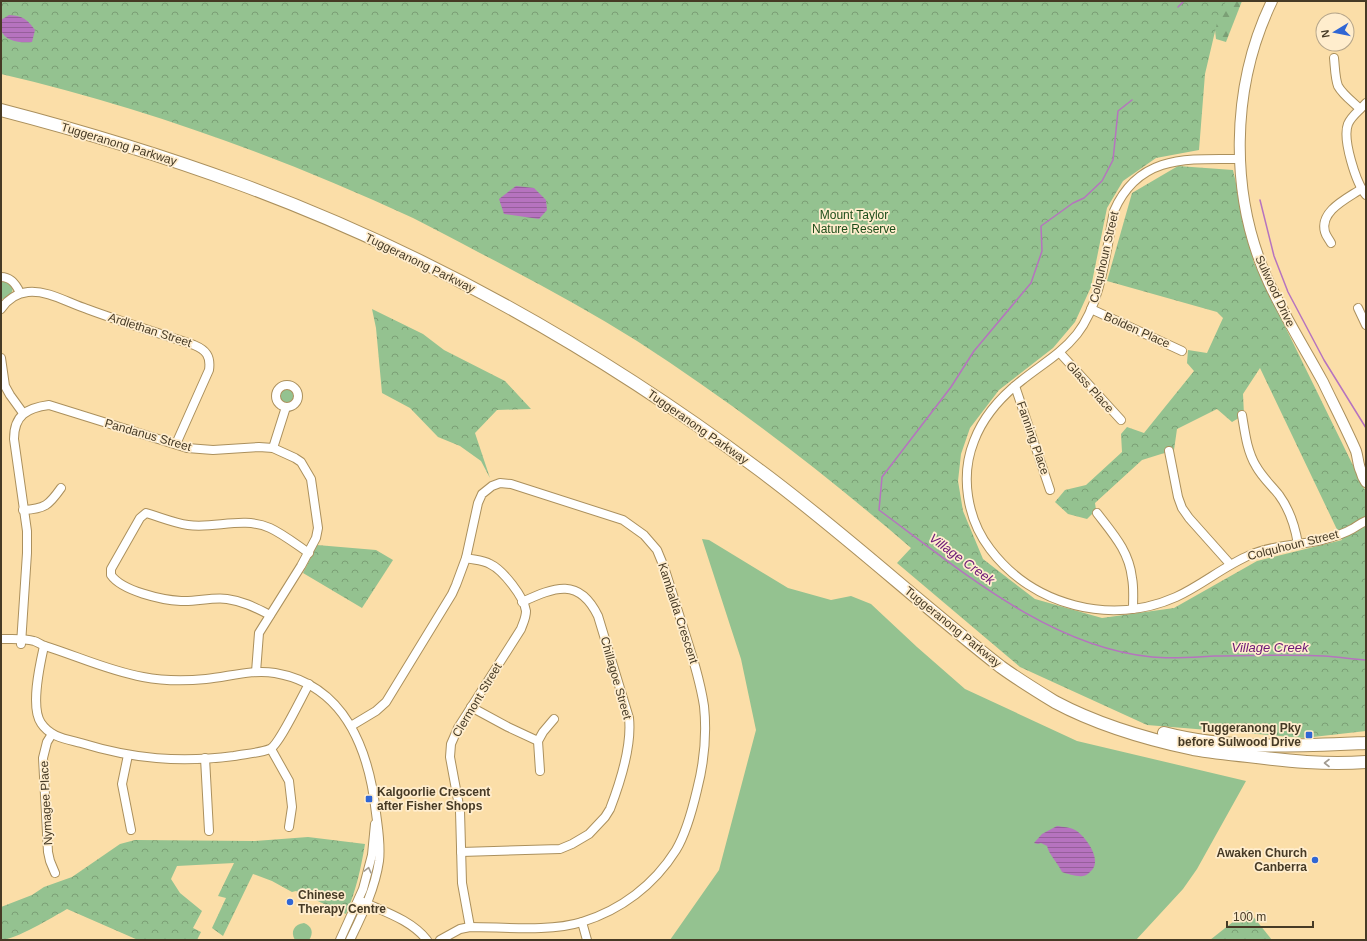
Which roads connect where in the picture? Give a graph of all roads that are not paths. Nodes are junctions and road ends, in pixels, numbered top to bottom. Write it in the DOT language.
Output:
graph roads {
  1 [pos="1272,1"];
  2 [pos="1334,58"];
  3 [pos="1,102"];
  4 [pos="1366,103"];
  5 [pos="1,110"];
  6 [pos="1360,110"];
  7 [pos="1240,159"];
  8 [pos="1364,192"];
  9 [pos="1332,243"];
  10 [pos="1,277"];
  11 [pos="20,293"];
  12 [pos="2,305"];
  13 [pos="1358,308"];
  14 [pos="1091,310"];
  15 [pos="1366,325"];
  16 [pos="1182,351"];
  17 [pos="1060,353"];
  18 [pos="1,358"];
  19 [pos="1015,386"];
  20 [pos="286,407"];
  21 [pos="23,413"];
  22 [pos="1242,415"];
  23 [pos="1120,420"];
  24 [pos="176,444"];
  25 [pos="273,448"];
  26 [pos="1169,451"];
  27 [pos="1356,452"];
  28 [pos="1366,463"];
  29 [pos="1366,482"];
  30 [pos="61,488"];
  31 [pos="1050,490"];
  32 [pos="24,510"];
  33 [pos="1097,513"];
  34 [pos="1366,521"];
  35 [pos="1366,527"];
  36 [pos="1353,529"];
  37 [pos="1298,544"];
  38 [pos="309,553"];
  39 [pos="466,558"];
  40 [pos="1230,564"];
  41 [pos="522,602"];
  42 [pos="1133,609"];
  43 [pos="270,615"];
  44 [pos="1,639"];
  45 [pos="21,642"];
  46 [pos="1,644"];
  47 [pos="44,646"];
  48 [pos="256,672"];
  49 [pos="309,684"];
  50 [pos="471,706"];
  51 [pos="554,720"];
  52 [pos="351,726"];
  53 [pos="52,734"];
  54 [pos="538,741"];
  55 [pos="1366,743"];
  56 [pos="271,749"];
  57 [pos="128,754"];
  58 [pos="205,758"];
  59 [pos="1366,762"];
  60 [pos="540,771"];
  61 [pos="376,817"];
  62 [pos="289,827"];
  63 [pos="131,830"];
  64 [pos="209,831"];
  65 [pos="461,852"];
  66 [pos="55,873"];
  67 [pos="359,900"];
  68 [pos="367,904"];
  69 [pos="582,922"];
  70 [pos="470,927"];
  71 [pos="340,940"];
  72 [pos="350,940"];
  73 [pos="427,940"];
  74 [pos="440,940"];
  75 [pos="587,940"];
  1 -- 7 [label="main road, Sulwood Drive"];
  2 -- 6 [label="street"];
  3 -- 55 [label="highway, Tuggeranong Parkway"];
  4 -- 6 [label="street"];
  59 -- 5 [label="highway, Tuggeranong Parkway, one-way"];
  6 -- 8 [label="street"];
  7 -- 14 [label="street, Colquhoun Street"];
  7 -- 27 [label="main road, Sulwood Drive"];
  8 -- 9 [label="street"];
  10 -- 11 [label="street"];
  11 -- 12 [label="street"];
  11 -- 24 [label="street, Ardlethan Street"];
  13 -- 15 [label="street"];
  14 -- 16 [label="street, Bolden Place"];
  14 -- 17 [label="street, Colquhoun Street"];
  17 -- 19 [label="street, Colquhoun Street"];
  17 -- 23 [label="street, Glass Place"];
  18 -- 21 [label="street"];
  19 -- 31 [label="street, Fanning Place"];
  19 -- 42 [label="street, Colquhoun Street"];
  20 -- 25 [label="street"];
  21 -- 24 [label="street, Pandanus Street"];
  21 -- 32 [label="street"];
  22 -- 37 [label="street"];
  24 -- 25 [label="street, Pandanus Street"];
  25 -- 38 [label="street, Pandanus Street"];
  26 -- 40 [label="street"];
  27 -- 28 [label="main road, Sulwood Drive"];
  27 -- 29 [label="main road, Sulwood Drive"];
  30 -- 32 [label="street"];
  32 -- 45 [label="street"];
  33 -- 42 [label="street"];
  34 -- 36 [label="street, Colquhoun Street"];
  35 -- 36 [label="street, Colquhoun Street"];
  36 -- 37 [label="street, Colquhoun Street"];
  37 -- 40 [label="street, Colquhoun Street"];
  38 -- 43 [label="street, Pandanus Street"];
  38 -- 43 [label="street"];
  39 -- 41 [label="street, Clermont Street"];
  39 -- 52 [label="street, Kambalda Crescent"];
  39 -- 69 [label="street, Kambalda Crescent"];
  40 -- 42 [label="street, Colquhoun Street"];
  41 -- 50 [label="street, Clermont Street"];
  41 -- 65 [label="street, Chillagoe Street"];
  43 -- 48 [label="street, Pandanus Street"];
  44 -- 45 [label="street"];
  45 -- 46 [label="street"];
  45 -- 47 [label="street"];
  47 -- 48 [label="street"];
  47 -- 53 [label="street"];
  48 -- 49 [label="street"];
  49 -- 52 [label="street"];
  49 -- 56 [label="street"];
  50 -- 54 [label="street"];
  50 -- 65 [label="street, Clermont Street"];
  51 -- 54 [label="street"];
  52 -- 61 [label="street"];
  53 -- 57 [label="street"];
  53 -- 66 [label="street, Nymagee Place"];
  54 -- 60 [label="street"];
  56 -- 58 [label="street"];
  56 -- 62 [label="street"];
  57 -- 58 [label="street"];
  57 -- 63 [label="street"];
  58 -- 64 [label="street"];
  67 -- 61 [label="street, one-way"];
  61 -- 68 [label="street"];
  65 -- 70 [label="street, Clermont Street"];
  67 -- 68 [label="street"];
  67 -- 71 [label="street"];
  68 -- 72 [label="street"];
  68 -- 73 [label="street"];
  69 -- 70 [label="street, Kambalda Crescent"];
  69 -- 75 [label="street"];
  70 -- 74 [label="street, Kambalda Crescent"];
}
